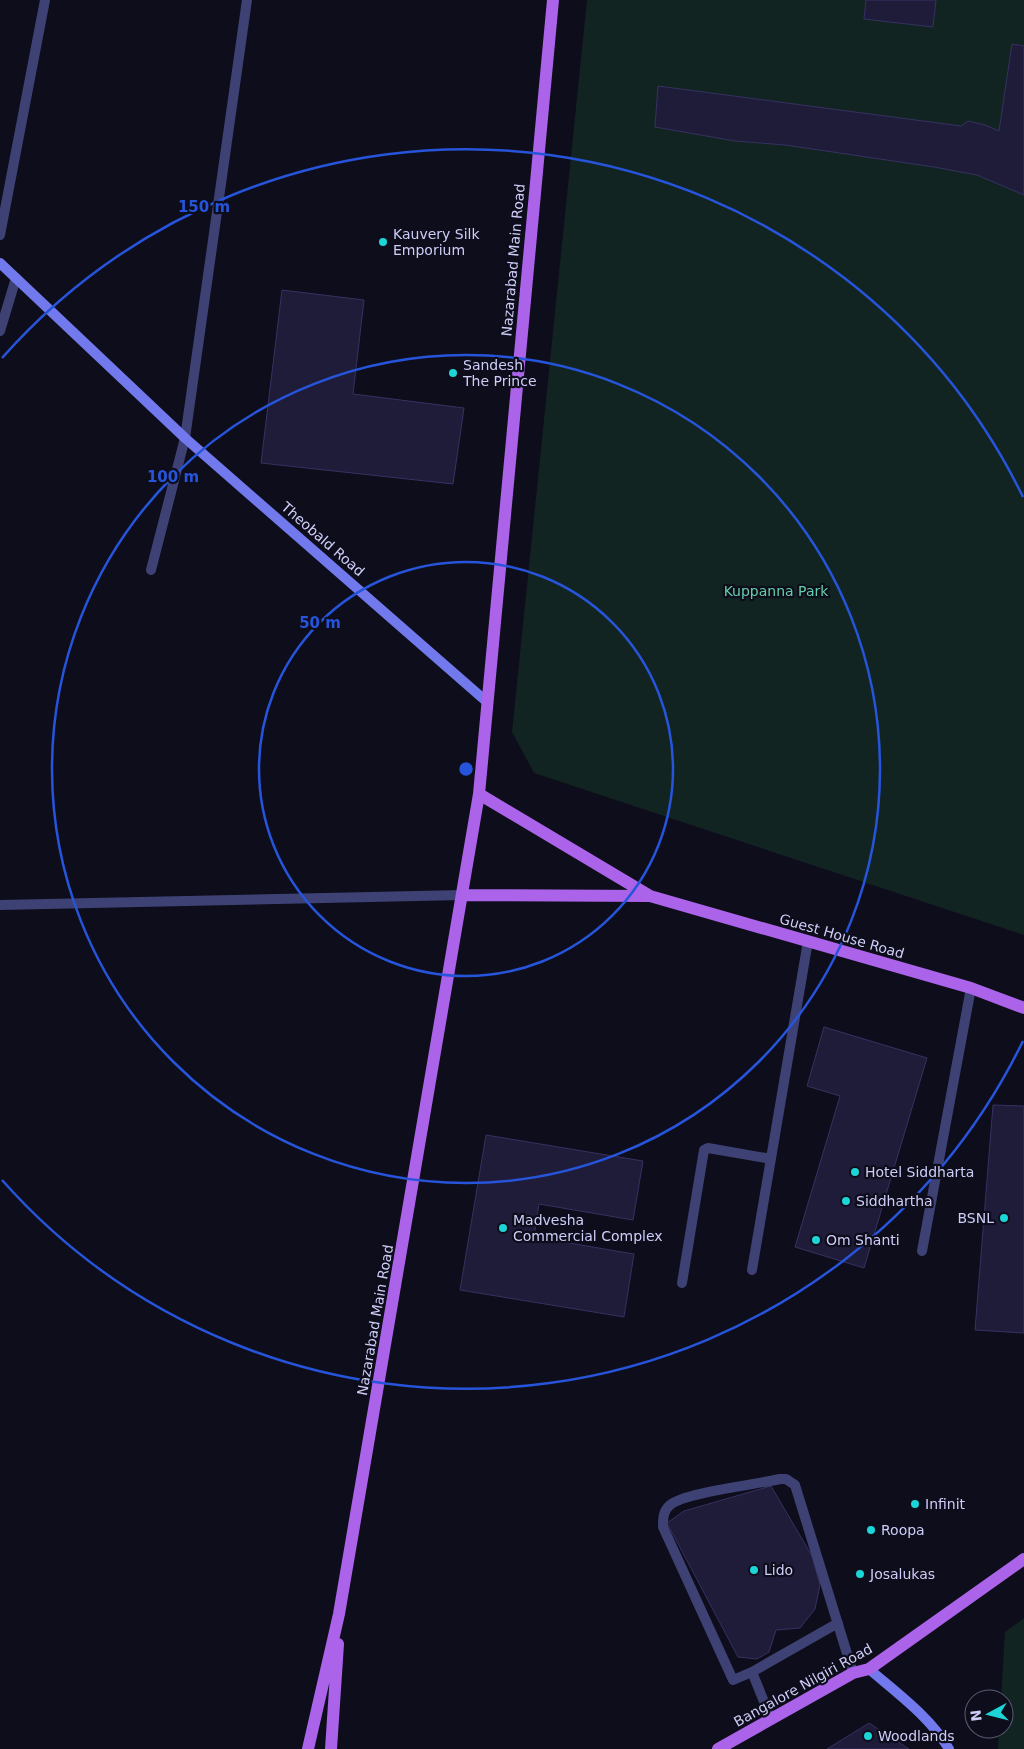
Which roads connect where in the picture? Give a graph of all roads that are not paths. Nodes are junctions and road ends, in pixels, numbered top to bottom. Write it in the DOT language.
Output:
graph roads {
  1 [pos="45,0"];
  2 [pos="247,0"];
  3 [pos="553,0"];
  4 [pos="0,235"];
  5 [pos="0,262"];
  6 [pos="16,278"];
  7 [pos="0,331"];
  8 [pos="185,438"];
  9 [pos="151,570"];
  10 [pos="487,702"];
  11 [pos="479,794"];
  12 [pos="463,895"];
  13 [pos="650,896"];
  14 [pos="0,905"];
  15 [pos="808,941"];
  16 [pos="971,988"];
  17 [pos="1024,1008"];
  18 [pos="771,1159"];
  19 [pos="922,1251"];
  20 [pos="752,1270"];
  21 [pos="682,1283"];
  22 [pos="1024,1559"];
  23 [pos="339,1614"];
  24 [pos="838,1624"];
  25 [pos="869,1669"];
  26 [pos="752,1672"];
  27 [pos="853,1673"];
  28 [pos="771,1719"];
  29 [pos="308,1749"];
  30 [pos="331,1749"];
  31 [pos="718,1749"];
  32 [pos="949,1749"];
  1 -- 4 [label="street"];
  2 -- 8 [label="street"];
  3 -- 10 [label="main road, Nazarabad Main Road"];
  5 -- 6 [label="main road, Theobald Road"];
  6 -- 7 [label="street"];
  6 -- 8 [label="main road, Theobald Road"];
  8 -- 9 [label="street"];
  8 -- 10 [label="main road, Theobald Road"];
  10 -- 11 [label="main road"];
  11 -- 12 [label="main road"];
  11 -- 13 [label="main road, Guest House Road"];
  12 -- 13 [label="main road, Guest House Road"];
  12 -- 14 [label="street"];
  12 -- 23 [label="main road, Nazarabad Main Road"];
  13 -- 15 [label="main road, Guest House Road"];
  15 -- 16 [label="main road, Guest House Road"];
  15 -- 18 [label="street"];
  16 -- 17 [label="main road, Guest House Road"];
  16 -- 19 [label="street"];
  18 -- 20 [label="street"];
  18 -- 21 [label="street"];
  22 -- 25 [label="main road, Bangalore Nilgiri Road"];
  23 -- 29 [label="main road, Nazarabad Main Road"];
  23 -- 30 [label="main road"];
  24 -- 26 [label="street"];
  24 -- 26 [label="street"];
  24 -- 27 [label="street"];
  25 -- 27 [label="main road, Bangalore Nilgiri Road"];
  25 -- 32 [label="main road"];
  26 -- 28 [label="street"];
  27 -- 28 [label="main road, Bangalore Nilgiri Road"];
  28 -- 31 [label="main road, Bangalore Nilgiri Road"];
}
